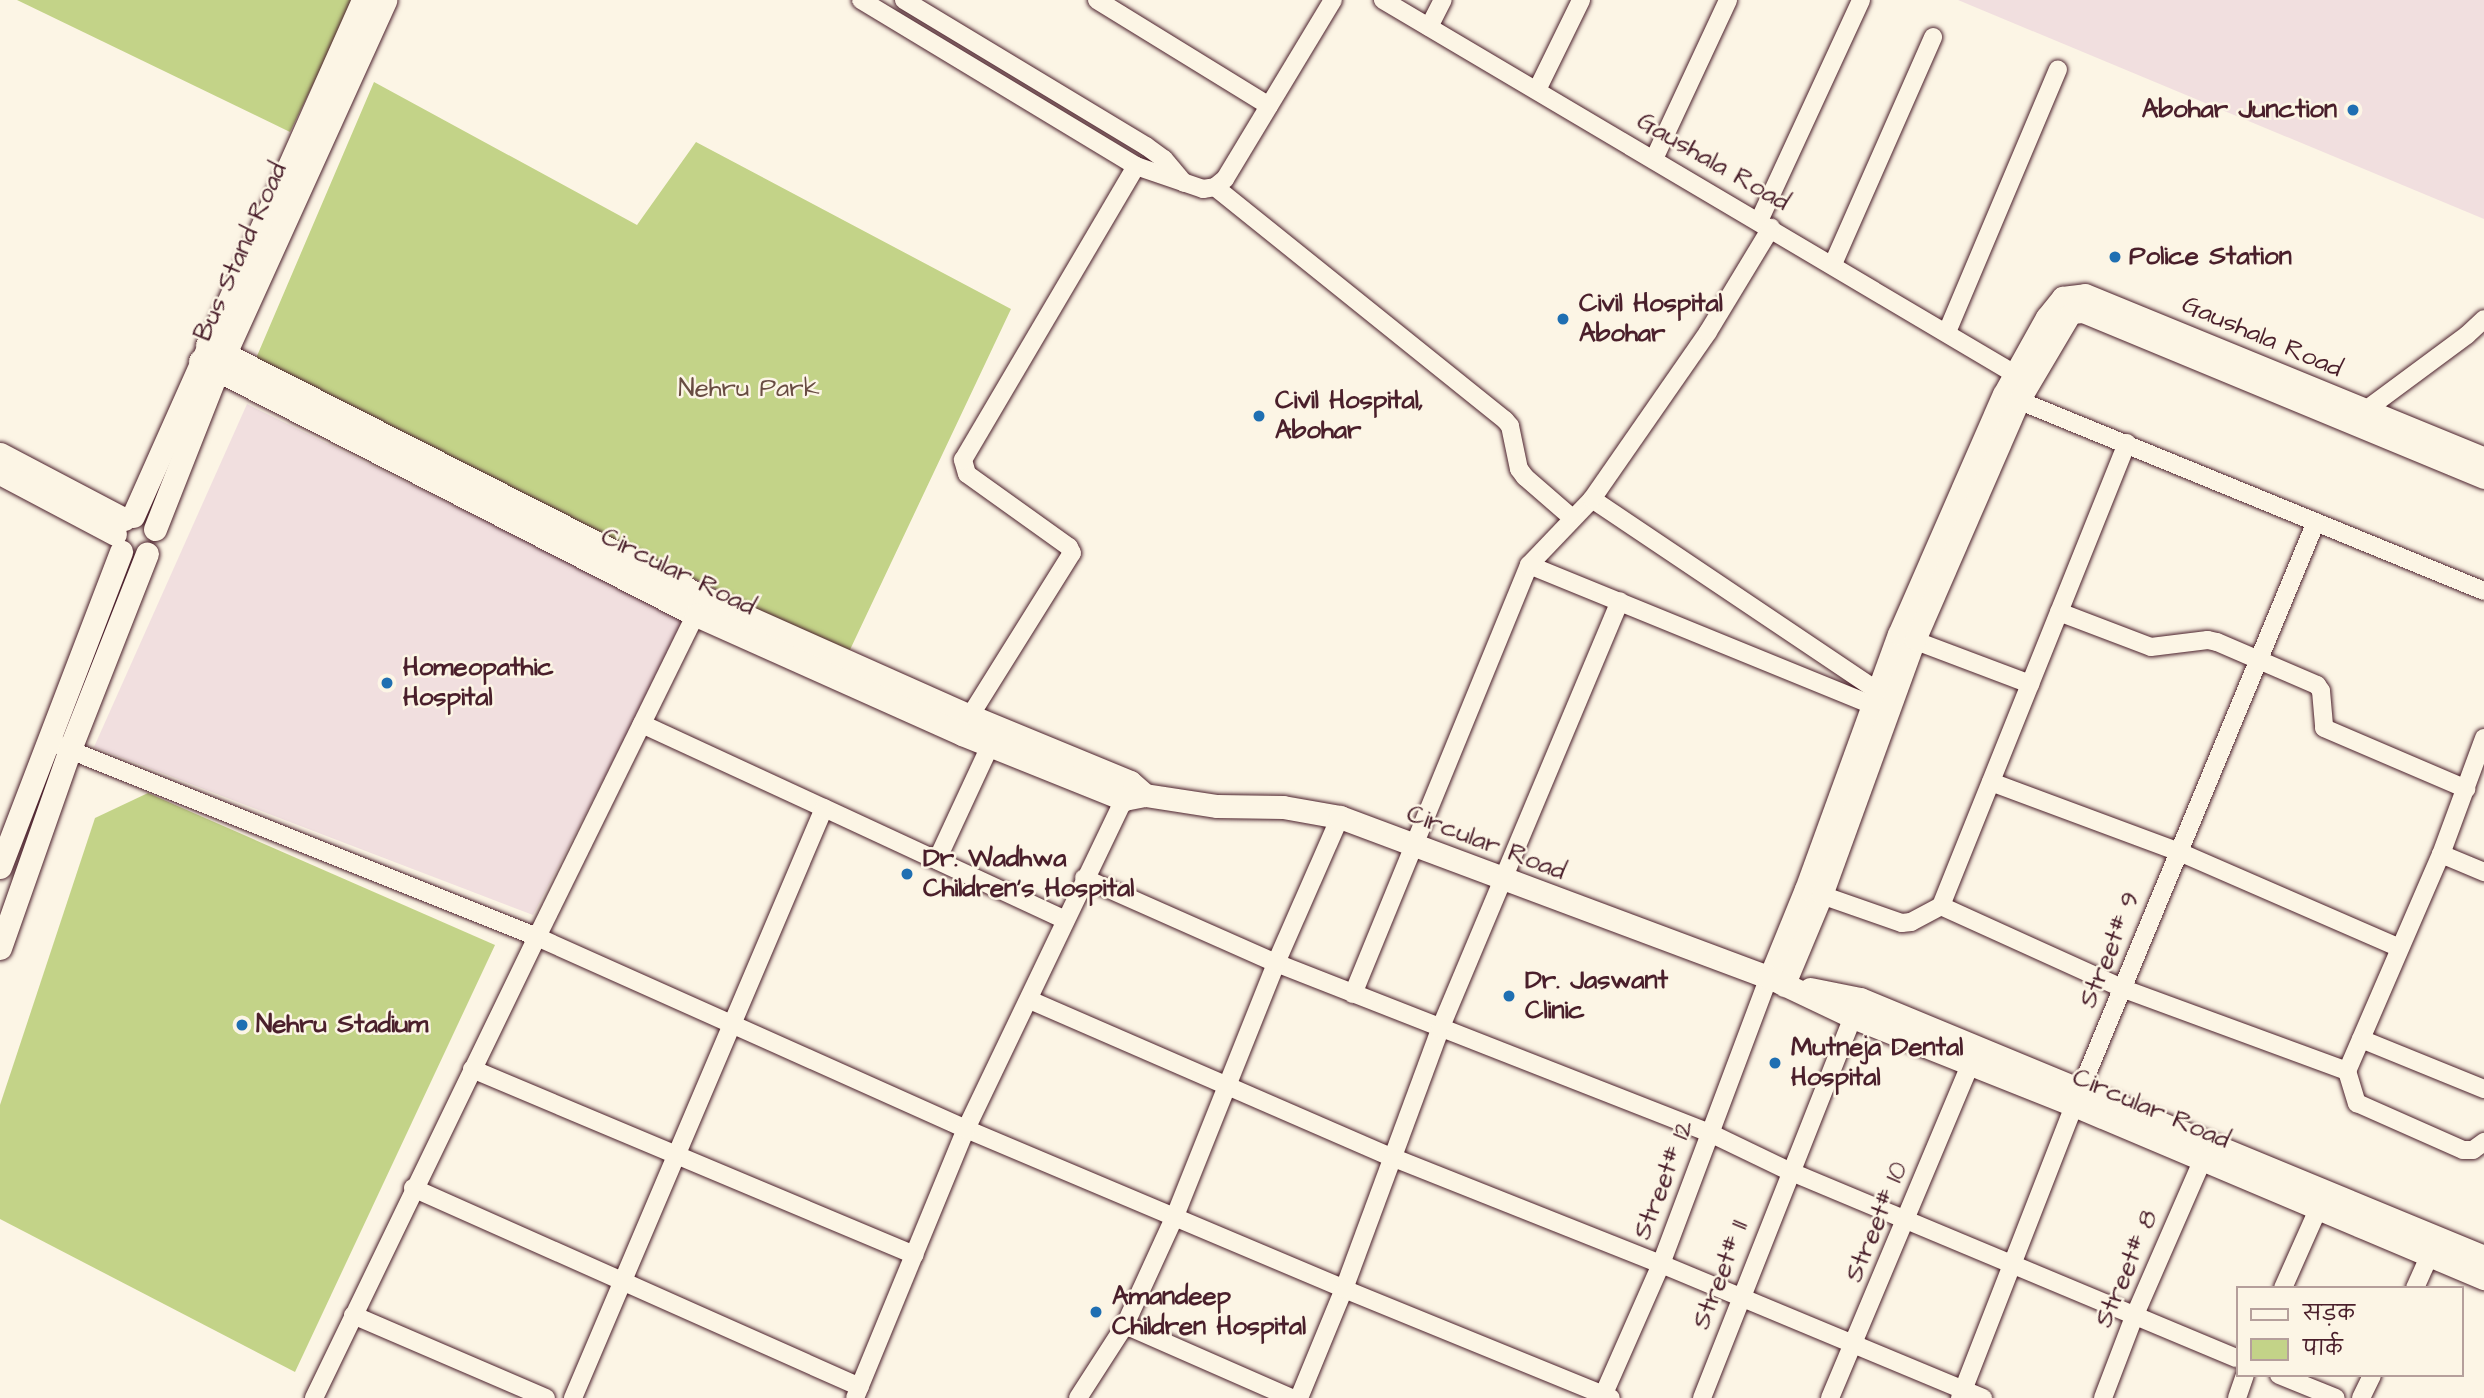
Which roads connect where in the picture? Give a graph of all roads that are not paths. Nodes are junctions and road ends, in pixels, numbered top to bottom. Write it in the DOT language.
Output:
graph roads {
  1 [pos="363,0"];
  2 [pos="385,0"];
  3 [pos="861,0"];
  4 [pos="904,0"];
  5 [pos="1333,0"];
  6 [pos="1383,0"];
  7 [pos="1443,0"];
  8 [pos="1581,0"];
  9 [pos="1728,0"];
  10 [pos="1861,0"];
  11 [pos="1104,2"];
  12 [pos="1429,27"];
  13 [pos="1934,37"];
  14 [pos="2058,69"];
  15 [pos="1536,90"];
  16 [pos="1269,106"];
  17 [pos="1654,159"];
  18 [pos="1136,166"];
  19 [pos="1185,184"];
  20 [pos="1215,187"];
  21 [pos="1765,225"];
  22 [pos="1833,264"];
  23 [pos="2484,318"];
  24 [pos="1947,332"];
  25 [pos="213,357"];
  26 [pos="2016,388"];
  27 [pos="2358,416"];
  28 [pos="2127,443"];
  29 [pos="0,454"];
  30 [pos="2484,458"];
  31 [pos="0,474"];
  32 [pos="2484,478"];
  33 [pos="1592,499"];
  34 [pos="1571,517"];
  35 [pos="2315,524"];
  36 [pos="155,529"];
  37 [pos="123,530"];
  38 [pos="147,554"];
  39 [pos="1529,565"];
  40 [pos="2484,591"];
  41 [pos="1620,601"];
  42 [pos="700,606"];
  43 [pos="2059,612"];
  44 [pos="1906,637"];
  45 [pos="2260,660"];
  46 [pos="2030,684"];
  47 [pos="1882,702"];
  48 [pos="970,716"];
  49 [pos="642,724"];
  50 [pos="995,736"];
  51 [pos="2484,738"];
  52 [pos="47,741"];
  53 [pos="70,750"];
  54 [pos="1991,782"];
  55 [pos="2466,789"];
  56 [pos="1134,797"];
  57 [pos="824,808"];
  58 [pos="1340,817"];
  59 [pos="1412,845"];
  60 [pos="2177,851"];
  61 [pos="2441,854"];
  62 [pos="937,860"];
  63 [pos="0,867"];
  64 [pos="2484,872"];
  65 [pos="1084,878"];
  66 [pos="1502,879"];
  67 [pos="1814,892"];
  68 [pos="1941,906"];
  69 [pos="1065,920"];
  70 [pos="537,937"];
  71 [pos="0,948"];
  72 [pos="2400,948"];
  73 [pos="1276,963"];
  74 [pos="1783,985"];
  75 [pos="2124,989"];
  76 [pos="1353,994"];
  77 [pos="1030,1000"];
  78 [pos="1853,1017"];
  79 [pos="731,1026"];
  80 [pos="1440,1028"];
  81 [pos="2361,1039"];
  82 [pos="1970,1065"];
  83 [pos="472,1069"];
  84 [pos="2347,1071"];
  85 [pos="1226,1087"];
  86 [pos="2484,1088"];
  87 [pos="2077,1096"];
  88 [pos="967,1129"];
  89 [pos="1710,1133"];
  90 [pos="2484,1142"];
  91 [pos="679,1154"];
  92 [pos="1394,1158"];
  93 [pos="2202,1161"];
  94 [pos="1789,1171"];
  95 [pos="414,1188"];
  96 [pos="2319,1207"];
  97 [pos="1175,1216"];
  98 [pos="1906,1220"];
  99 [pos="915,1255"];
  100 [pos="2430,1255"];
  101 [pos="2484,1257"];
  102 [pos="1661,1264"];
  103 [pos="2013,1266"];
  104 [pos="2484,1278"];
  105 [pos="623,1284"];
  106 [pos="2284,1286"];
  107 [pos="2416,1286"];
  108 [pos="1344,1289"];
  109 [pos="1741,1298"];
  110 [pos="353,1315"];
  111 [pos="2134,1317"];
  112 [pos="1125,1325"];
  113 [pos="1854,1347"];
  114 [pos="2236,1358"];
  115 [pos="2244,1377"];
  116 [pos="2284,1377"];
  117 [pos="2371,1377"];
  118 [pos="857,1392"];
  119 [pos="1962,1394"];
  120 [pos="1605,1397"];
  121 [pos="314,1398"];
  122 [pos="546,1398"];
  123 [pos="573,1398"];
  124 [pos="1079,1398"];
  125 [pos="1291,1398"];
  126 [pos="1299,1398"];
  127 [pos="1702,1398"];
  128 [pos="1830,1398"];
  129 [pos="1983,1398"];
  130 [pos="2103,1398"];
  131 [pos="2237,1398"];
  132 [pos="2336,1398"];
  133 [pos="2361,1398"];
  1 -- 25 [label="main road, Bus Stand Road"];
  2 -- 25 [label="main road, Bus Stand Road"];
  3 -- 18 [label="street"];
  4 -- 19 [label="street"];
  5 -- 16 [label="street"];
  6 -- 12 [label="street, Gaushala Road"];
  7 -- 12 [label="street"];
  8 -- 15 [label="street"];
  9 -- 17 [label="street"];
  10 -- 21 [label="street"];
  11 -- 16 [label="street"];
  12 -- 15 [label="street, Gaushala Road"];
  13 -- 22 [label="street"];
  14 -- 24 [label="street"];
  15 -- 17 [label="street, Gaushala Road"];
  16 -- 20 [label="street"];
  17 -- 21 [label="street, Gaushala Road"];
  18 -- 19 [label="street"];
  18 -- 48 [label="street"];
  19 -- 20 [label="street"];
  20 -- 34 [label="street"];
  21 -- 22 [label="street, Gaushala Road"];
  21 -- 33 [label="street"];
  22 -- 24 [label="street, Gaushala Road"];
  23 -- 27 [label="street"];
  24 -- 26 [label="street, Gaushala Road"];
  25 -- 36 [label="main road, Bus Stand Road"];
  25 -- 37 [label="main road, Bus Stand Road"];
  25 -- 42 [label="main road, Circular Road"];
  26 -- 27 [label="street, Gaushala Road"];
  26 -- 28 [label="street"];
  26 -- 44 [label="street"];
  27 -- 30 [label="street, Gaushala Road"];
  27 -- 32 [label="street, Gaushala Road"];
  28 -- 35 [label="street"];
  28 -- 43 [label="street"];
  29 -- 37 [label="main road"];
  31 -- 37 [label="main road"];
  33 -- 34 [label="street"];
  33 -- 47 [label="street"];
  34 -- 39 [label="street"];
  35 -- 40 [label="street"];
  35 -- 45 [label="street, Street# 9"];
  36 -- 37 [label="main road"];
  36 -- 38 [label="main road, Bus Stand Road"];
  37 -- 38 [label="main road"];
  37 -- 52 [label="main road, Bus Stand Road"];
  38 -- 53 [label="main road, Bus Stand Road"];
  39 -- 41 [label="street"];
  39 -- 59 [label="street"];
  41 -- 47 [label="street"];
  41 -- 66 [label="street"];
  42 -- 48 [label="main road, Circular Road"];
  42 -- 49 [label="street"];
  42 -- 50 [label="main road, Circular Road"];
  43 -- 45 [label="street"];
  43 -- 46 [label="street"];
  44 -- 46 [label="street"];
  44 -- 47 [label="street"];
  45 -- 55 [label="street"];
  45 -- 60 [label="street, Street# 9"];
  46 -- 54 [label="street"];
  47 -- 67 [label="street"];
  48 -- 50 [label="main road, Circular Road"];
  49 -- 57 [label="street"];
  49 -- 70 [label="street"];
  50 -- 56 [label="main road, Circular Road"];
  50 -- 62 [label="street"];
  51 -- 55 [label="street"];
  52 -- 53 [label="street"];
  52 -- 63 [label="main road, Bus Stand Road"];
  53 -- 70 [label="street"];
  53 -- 71 [label="main road, Bus Stand Road"];
  54 -- 60 [label="street"];
  54 -- 68 [label="street"];
  55 -- 61 [label="street"];
  56 -- 58 [label="main road, Circular Road"];
  56 -- 65 [label="street"];
  57 -- 62 [label="street"];
  57 -- 79 [label="street"];
  58 -- 59 [label="main road, Circular Road"];
  58 -- 73 [label="street"];
  59 -- 66 [label="main road, Circular Road"];
  59 -- 76 [label="street"];
  60 -- 72 [label="street"];
  60 -- 75 [label="street, Street# 9"];
  61 -- 64 [label="street"];
  61 -- 72 [label="street"];
  62 -- 69 [label="street"];
  65 -- 69 [label="street"];
  65 -- 73 [label="street"];
  66 -- 74 [label="main road, Circular Road"];
  66 -- 80 [label="street"];
  67 -- 68 [label="street"];
  67 -- 74 [label="street"];
  68 -- 75 [label="street"];
  69 -- 77 [label="street"];
  70 -- 79 [label="street"];
  70 -- 83 [label="street"];
  72 -- 81 [label="street"];
  73 -- 76 [label="street"];
  73 -- 85 [label="street"];
  74 -- 78 [label="main road, Circular Road"];
  74 -- 87 [label="main road, Circular Road"];
  74 -- 89 [label="street, Street# 12"];
  75 -- 84 [label="street"];
  75 -- 87 [label="street, Street# 9"];
  76 -- 80 [label="street"];
  77 -- 85 [label="street"];
  77 -- 88 [label="street"];
  78 -- 82 [label="main road, Circular Road"];
  78 -- 94 [label="street, Street# 11"];
  79 -- 88 [label="street"];
  79 -- 91 [label="street"];
  80 -- 89 [label="street"];
  80 -- 92 [label="street"];
  81 -- 84 [label="street"];
  81 -- 86 [label="street"];
  82 -- 87 [label="main road, Circular Road"];
  82 -- 98 [label="street, Street# 10"];
  83 -- 91 [label="street"];
  83 -- 95 [label="street"];
  84 -- 90 [label="street"];
  85 -- 92 [label="street"];
  85 -- 97 [label="street"];
  87 -- 93 [label="main road, Circular Road"];
  87 -- 101 [label="main road, Circular Road"];
  87 -- 103 [label="street, Street# 9"];
  88 -- 97 [label="street"];
  88 -- 99 [label="street"];
  89 -- 94 [label="street"];
  89 -- 102 [label="street, Street# 12"];
  91 -- 99 [label="street"];
  91 -- 105 [label="street"];
  92 -- 102 [label="street"];
  92 -- 108 [label="street"];
  93 -- 96 [label="main road, Circular Road"];
  93 -- 111 [label="street, Street# 8"];
  94 -- 98 [label="street"];
  94 -- 109 [label="street, Street# 11"];
  95 -- 105 [label="street"];
  95 -- 110 [label="street"];
  96 -- 100 [label="main road, Circular Road"];
  96 -- 106 [label="street"];
  97 -- 108 [label="street"];
  97 -- 112 [label="street"];
  98 -- 103 [label="street"];
  98 -- 113 [label="street, Street# 10"];
  99 -- 118 [label="street"];
  100 -- 104 [label="main road, Circular Road"];
  100 -- 107 [label="street"];
  102 -- 109 [label="street"];
  102 -- 120 [label="street, Street# 12"];
  103 -- 111 [label="street"];
  103 -- 119 [label="street, Street# 9"];
  105 -- 118 [label="street"];
  105 -- 123 [label="street"];
  108 -- 120 [label="street"];
  108 -- 126 [label="street"];
  109 -- 113 [label="street"];
  109 -- 127 [label="street, Street# 11"];
  110 -- 121 [label="street"];
  110 -- 122 [label="street"];
  111 -- 114 [label="street"];
  111 -- 130 [label="street, Street# 8"];
  112 -- 124 [label="street"];
  112 -- 125 [label="street"];
  113 -- 119 [label="street"];
  113 -- 128 [label="street, Street# 10"];
  115 -- 131 [label="street"];
  116 -- 132 [label="street"];
  117 -- 133 [label="street"];
  119 -- 129 [label="street"];
}
